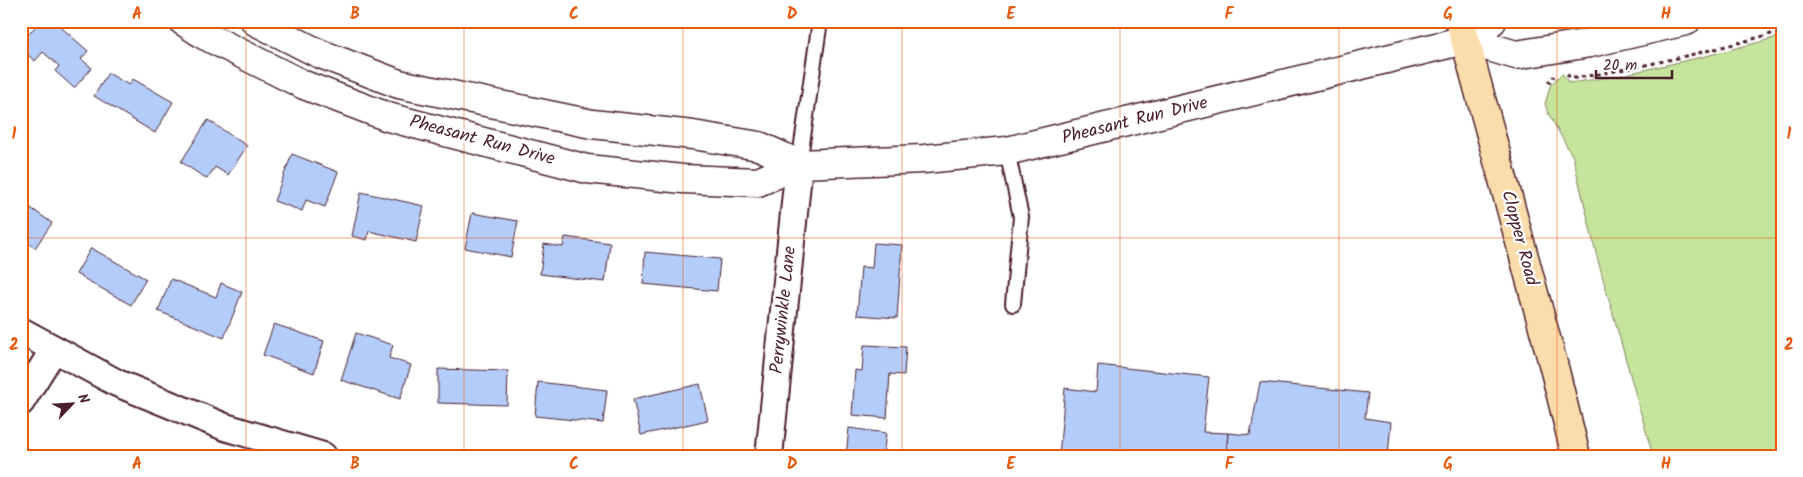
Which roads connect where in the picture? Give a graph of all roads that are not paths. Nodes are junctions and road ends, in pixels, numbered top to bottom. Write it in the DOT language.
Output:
graph roads {
  1 [pos="183,21"];
  2 [pos="255,21"];
  3 [pos="820,21"];
  4 [pos="1492,21"];
  5 [pos="1686,21"];
  6 [pos="1463,31"];
  7 [pos="1007,152"];
  8 [pos="799,164"];
  9 [pos="1013,304"];
  10 [pos="21,331"];
  11 [pos="54,349"];
  12 [pos="21,402"];
  13 [pos="323,456"];
  14 [pos="769,456"];
  15 [pos="1576,456"];
  1 -- 8 [label="street, Pheasant Run Drive"];
  2 -- 8 [label="street, Pheasant Run Drive"];
  3 -- 8 [label="lane"];
  4 -- 6 [label="street"];
  5 -- 6 [label="street"];
  6 -- 7 [label="street, Pheasant Run Drive"];
  6 -- 15 [label="main road, Clopper Road"];
  7 -- 8 [label="street, Pheasant Run Drive"];
  7 -- 9 [label="lane"];
  8 -- 14 [label="street, Perrywinkle Lane"];
  10 -- 11 [label="street"];
  11 -- 12 [label="street"];
  11 -- 13 [label="street"];
}
